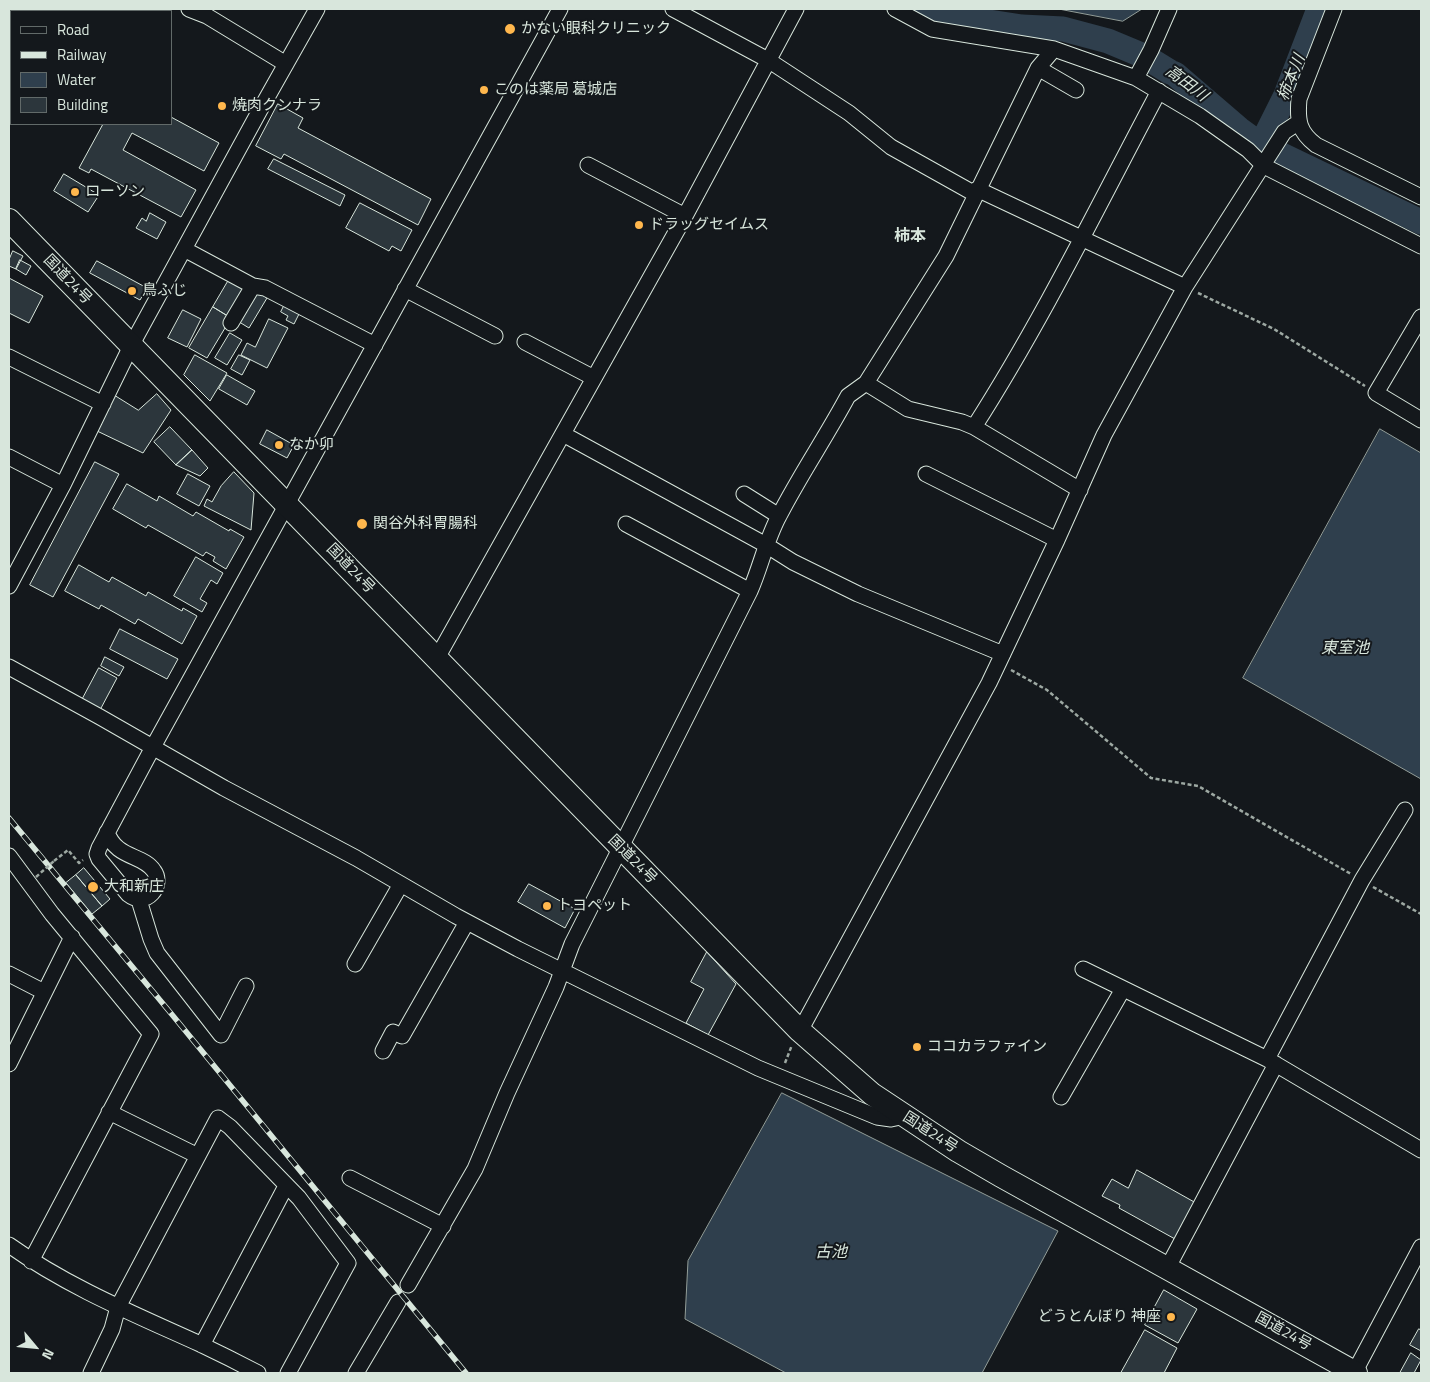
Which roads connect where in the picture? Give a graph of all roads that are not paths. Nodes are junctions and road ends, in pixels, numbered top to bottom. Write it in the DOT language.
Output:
graph roads {
  1 [pos="188,9"];
  2 [pos="317,9"];
  3 [pos="560,9"];
  4 [pos="673,9"];
  5 [pos="796,9"];
  6 [pos="895,9"];
  7 [pos="1169,9"];
  8 [pos="1334,9"];
  9 [pos="1054,49"];
  10 [pos="768,60"];
  11 [pos="286,64"];
  12 [pos="1038,68"];
  13 [pos="1136,78"];
  14 [pos="1076,90"];
  15 [pos="1159,92"];
  16 [pos="1299,122"];
  17 [pos="588,165"];
  18 [pos="1264,166"];
  19 [pos="976,192"];
  20 [pos="1421,196"];
  21 [pos="685,216"];
  22 [pos="9,220"];
  23 [pos="1082,237"];
  24 [pos="1421,246"];
  25 [pos="184,249"];
  26 [pos="253,286"];
  27 [pos="1185,287"];
  28 [pos="405,289"];
  29 [pos="1421,317"];
  30 [pos="231,323"];
  31 [pos="495,336"];
  32 [pos="525,342"];
  33 [pos="375,345"];
  34 [pos="131,346"];
  35 [pos="9,357"];
  36 [pos="594,378"];
  37 [pos="866,383"];
  38 [pos="103,404"];
  39 [pos="1421,420"];
  40 [pos="974,427"];
  41 [pos="562,434"];
  42 [pos="9,458"];
  43 [pos="926,474"];
  44 [pos="63,485"];
  45 [pos="1080,490"];
  46 [pos="744,494"];
  47 [pos="288,505"];
  48 [pos="779,516"];
  49 [pos="626,524"];
  50 [pos="1057,540"];
  51 [pos="766,545"];
  52 [pos="9,586"];
  53 [pos="750,591"];
  54 [pos="437,658"];
  55 [pos="1001,658"];
  56 [pos="9,667"];
  57 [pos="154,747"];
  58 [pos="1405,810"];
  59 [pos="107,832"];
  60 [pos="621,849"];
  61 [pos="9,856"];
  62 [pos="400,884"];
  63 [pos="139,900"];
  64 [pos="467,922"];
  65 [pos="72,937"];
  66 [pos="355,964"];
  67 [pos="1083,969"];
  68 [pos="563,971"];
  69 [pos="9,974"];
  70 [pos="246,986"];
  71 [pos="1123,989"];
  72 [pos="44,992"];
  73 [pos="800,1031"];
  74 [pos="383,1052"];
  75 [pos="1271,1062"];
  76 [pos="9,1063"];
  77 [pos="1061,1097"];
  78 [pos="109,1112"];
  79 [pos="905,1116"];
  80 [pos="1421,1150"];
  81 [pos="198,1156"];
  82 [pos="350,1178"];
  83 [pos="286,1186"];
  84 [pos="443,1226"];
  85 [pos="9,1245"];
  86 [pos="1421,1247"];
  87 [pos="31,1261"];
  88 [pos="1168,1267"];
  89 [pos="408,1284"];
  90 [pos="398,1302"];
  91 [pos="118,1307"];
  92 [pos="202,1345"];
  93 [pos="91,1373"];
  94 [pos="258,1373"];
  95 [pos="288,1373"];
  96 [pos="356,1373"];
  97 [pos="1355,1373"];
  1 -- 11 [label="street"];
  2 -- 11 [label="street"];
  3 -- 28 [label="street"];
  4 -- 10 [label="street"];
  5 -- 10 [label="street"];
  6 -- 9 [label="street"];
  7 -- 13 [label="street"];
  8 -- 16 [label="street"];
  9 -- 12 [label="street"];
  9 -- 13 [label="street"];
  10 -- 19 [label="street"];
  10 -- 21 [label="street"];
  11 -- 25 [label="street"];
  12 -- 14 [label="street"];
  12 -- 19 [label="street"];
  13 -- 15 [label="street"];
  15 -- 18 [label="street"];
  15 -- 23 [label="street"];
  16 -- 18 [label="street"];
  16 -- 20 [label="street"];
  17 -- 21 [label="street"];
  18 -- 24 [label="street"];
  18 -- 27 [label="street"];
  19 -- 23 [label="street"];
  19 -- 37 [label="street"];
  21 -- 36 [label="street"];
  22 -- 34 [label="highway, 国道24号"];
  23 -- 27 [label="street"];
  23 -- 40 [label="street"];
  25 -- 26 [label="street"];
  25 -- 34 [label="street"];
  26 -- 30 [label="street"];
  26 -- 33 [label="street"];
  27 -- 45 [label="street"];
  28 -- 31 [label="street"];
  28 -- 33 [label="street"];
  29 -- 39 [label="street"];
  32 -- 36 [label="street"];
  33 -- 47 [label="street"];
  34 -- 38 [label="street"];
  34 -- 47 [label="highway, 国道24号"];
  35 -- 38 [label="street"];
  36 -- 41 [label="street"];
  37 -- 40 [label="street"];
  37 -- 48 [label="street"];
  38 -- 44 [label="street"];
  40 -- 45 [label="street"];
  41 -- 51 [label="street"];
  41 -- 54 [label="street"];
  42 -- 44 [label="street"];
  43 -- 50 [label="street"];
  44 -- 52 [label="street"];
  45 -- 50 [label="street"];
  46 -- 48 [label="street"];
  47 -- 54 [label="highway, 国道24号"];
  47 -- 57 [label="street"];
  48 -- 51 [label="street"];
  49 -- 53 [label="street"];
  50 -- 55 [label="street"];
  51 -- 53 [label="street"];
  51 -- 55 [label="street"];
  53 -- 60 [label="street"];
  54 -- 60 [label="highway, 国道24号"];
  55 -- 73 [label="street"];
  56 -- 57 [label="street"];
  57 -- 59 [label="street"];
  57 -- 62 [label="street"];
  58 -- 75 [label="street"];
  59 -- 63 [label="street"];
  59 -- 63 [label="street"];
  60 -- 68 [label="street"];
  60 -- 73 [label="highway, 国道24号"];
  61 -- 65 [label="street"];
  62 -- 64 [label="street"];
  62 -- 66 [label="street"];
  63 -- 70 [label="street"];
  64 -- 68 [label="street"];
  64 -- 74 [label="street"];
  65 -- 72 [label="street"];
  65 -- 78 [label="street"];
  67 -- 71 [label="street"];
  68 -- 79 [label="street"];
  68 -- 84 [label="street"];
  69 -- 72 [label="street"];
  71 -- 75 [label="street"];
  71 -- 77 [label="street"];
  72 -- 76 [label="street"];
  73 -- 79 [label="highway, 国道24号"];
  75 -- 80 [label="street"];
  75 -- 88 [label="street"];
  78 -- 81 [label="street"];
  78 -- 87 [label="street"];
  79 -- 88 [label="highway, 国道24号"];
  81 -- 83 [label="street"];
  81 -- 91 [label="street"];
  82 -- 84 [label="street"];
  83 -- 92 [label="street"];
  83 -- 95 [label="street"];
  84 -- 89 [label="street"];
  85 -- 87 [label="street"];
  86 -- 97 [label="street"];
  87 -- 91 [label="street"];
  88 -- 97 [label="highway, 国道24号"];
  90 -- 96 [label="street"];
  91 -- 92 [label="street"];
  91 -- 93 [label="street"];
  92 -- 94 [label="street"];
}
